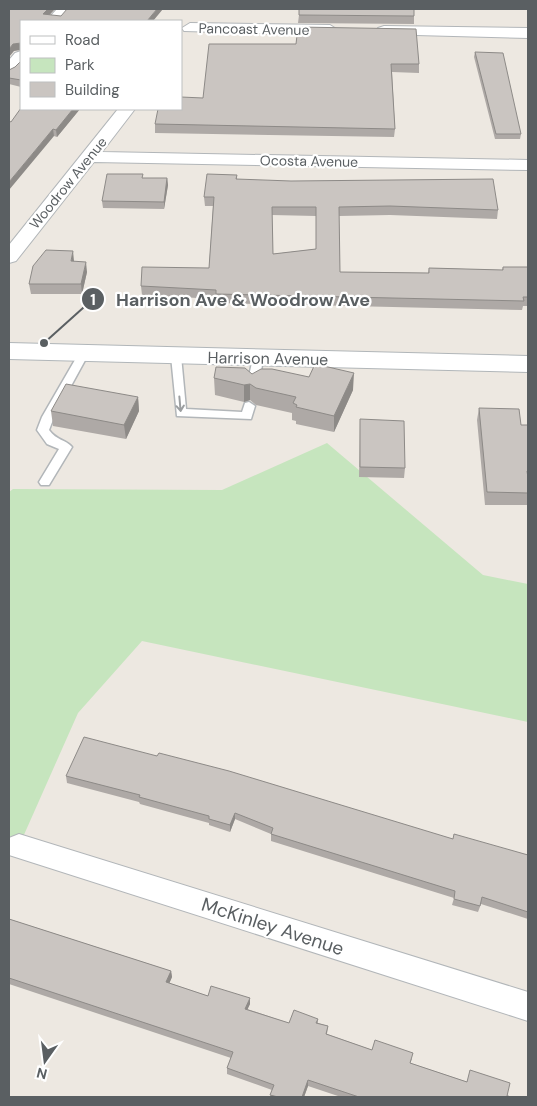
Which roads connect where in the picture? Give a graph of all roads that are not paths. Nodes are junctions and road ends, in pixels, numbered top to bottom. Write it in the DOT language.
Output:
graph roads {
  1 [pos="65,9"];
  2 [pos="55,20"];
  3 [pos="190,27"];
  4 [pos="349,30"];
  5 [pos="369,30"];
  6 [pos="528,33"];
  7 [pos="20,57"];
  8 [pos="9,70"];
  9 [pos="126,110"];
  10 [pos="90,157"];
  11 [pos="528,165"];
  12 [pos="9,257"];
  13 [pos="9,351"];
  14 [pos="84,353"];
  15 [pos="176,356"];
  16 [pos="258,358"];
  17 [pos="528,364"];
  18 [pos="253,385"];
  19 [pos="249,406"];
  20 [pos="45,482"];
  21 [pos="18,846"];
  22 [pos="528,1007"];
  1 -- 2 [label="street"];
  3 -- 4 [label="street, Pancoast Avenue"];
  5 -- 6 [label="street"];
  7 -- 8 [label="street"];
  9 -- 10 [label="street, Woodrow Avenue"];
  10 -- 11 [label="street, Ocosta Avenue"];
  10 -- 12 [label="street, Woodrow Avenue"];
  13 -- 14 [label="main road, Harrison Avenue"];
  14 -- 15 [label="main road, Harrison Avenue"];
  14 -- 20 [label="lane"];
  15 -- 16 [label="main road, Harrison Avenue"];
  15 -- 19 [label="lane, one-way"];
  16 -- 17 [label="main road, Harrison Avenue"];
  16 -- 18 [label="lane"];
  21 -- 22 [label="street, McKinley Avenue"];
}
